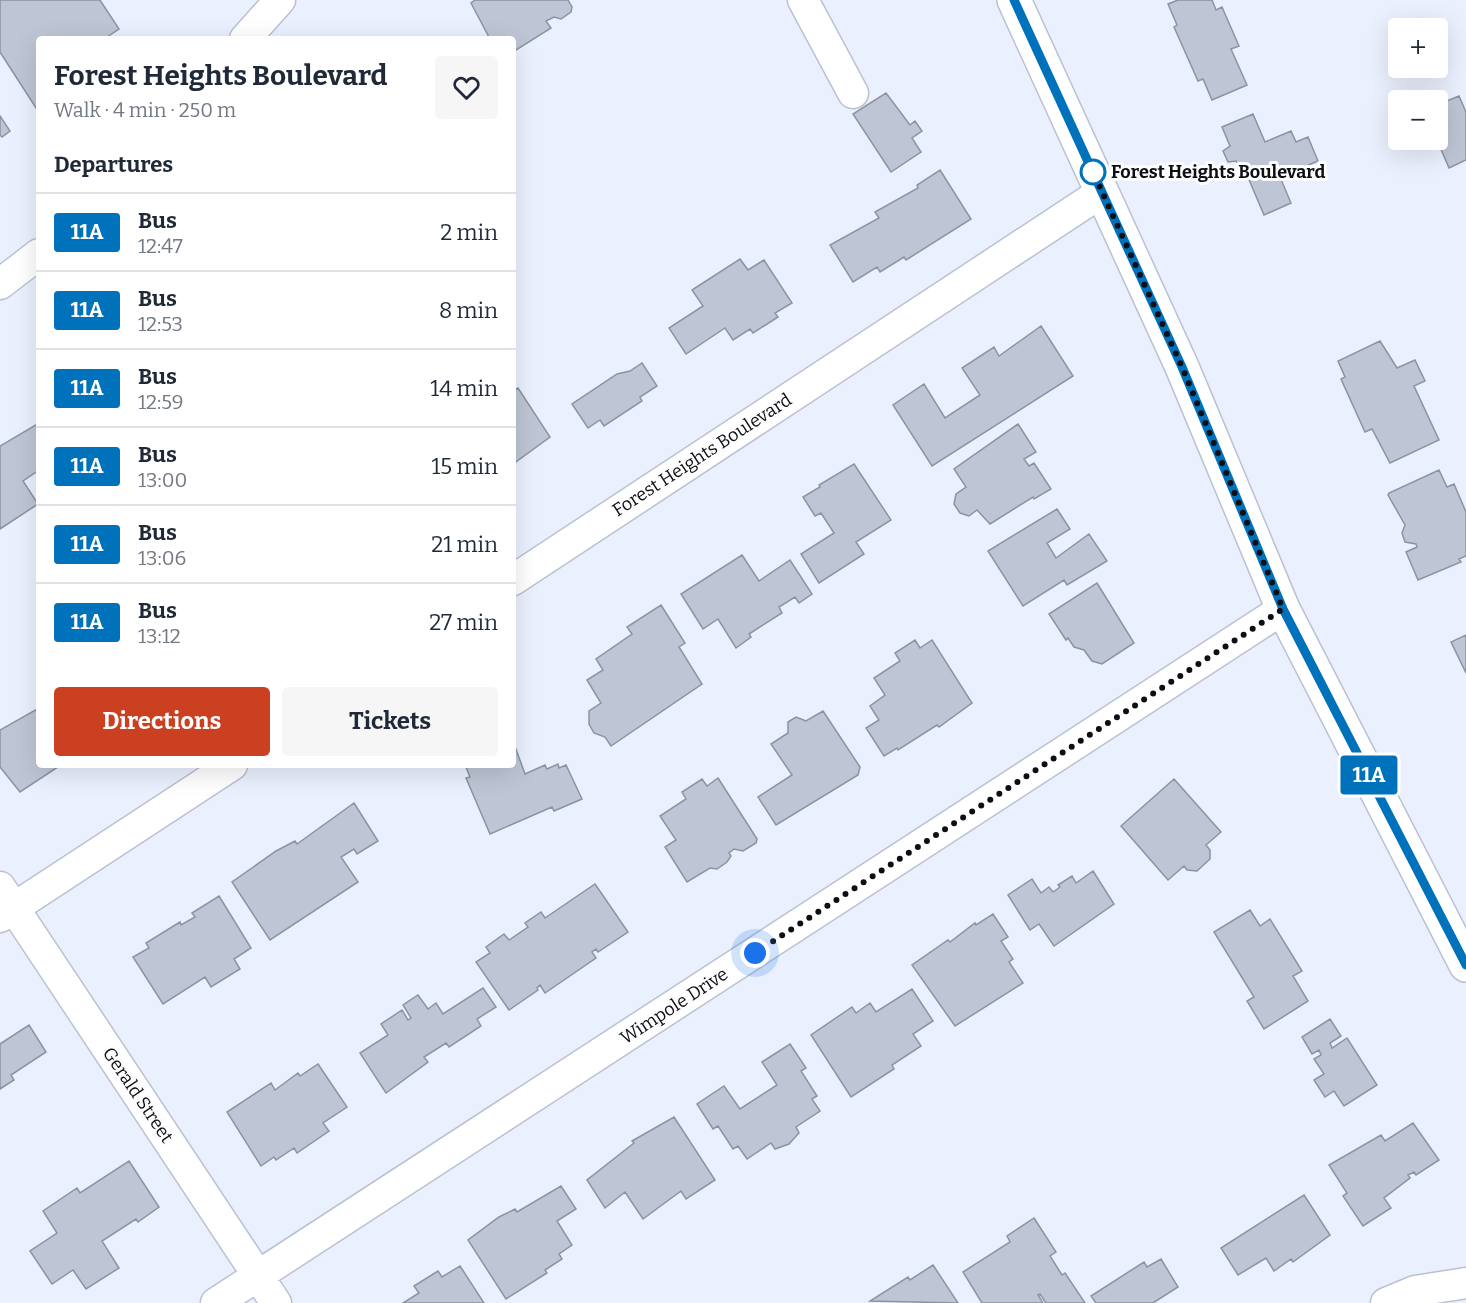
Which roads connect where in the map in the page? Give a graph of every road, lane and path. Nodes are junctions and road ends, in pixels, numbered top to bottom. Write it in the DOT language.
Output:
graph roads {
  1 [pos="280,0"];
  2 [pos="803,0"];
  3 [pos="1014,0"];
  4 [pos="248,36"];
  5 [pos="853,93"];
  6 [pos="1102,192"];
  7 [pos="36,256"];
  8 [pos="0,284"];
  9 [pos="516,578"];
  10 [pos="1283,609"];
  11 [pos="227,768"];
  12 [pos="5,904"];
  13 [pos="1466,965"];
  14 [pos="258,1276"];
  15 [pos="1466,1283"];
  16 [pos="216,1303"];
  17 [pos="276,1303"];
  18 [pos="1386,1303"];
  1 -- 4 [label="street"];
  2 -- 5 [label="street"];
  3 -- 6 [label="main road"];
  6 -- 9 [label="street, Forest Heights Boulevard"];
  6 -- 10 [label="main road"];
  7 -- 8 [label="street"];
  10 -- 13 [label="main road"];
  10 -- 14 [label="street, Wimpole Drive"];
  11 -- 12 [label="street"];
  12 -- 14 [label="street, Gerald Street"];
  14 -- 16 [label="street, Wimpole Drive"];
  14 -- 17 [label="street, Gerald Street"];
  15 -- 18 [label="street"];
}
